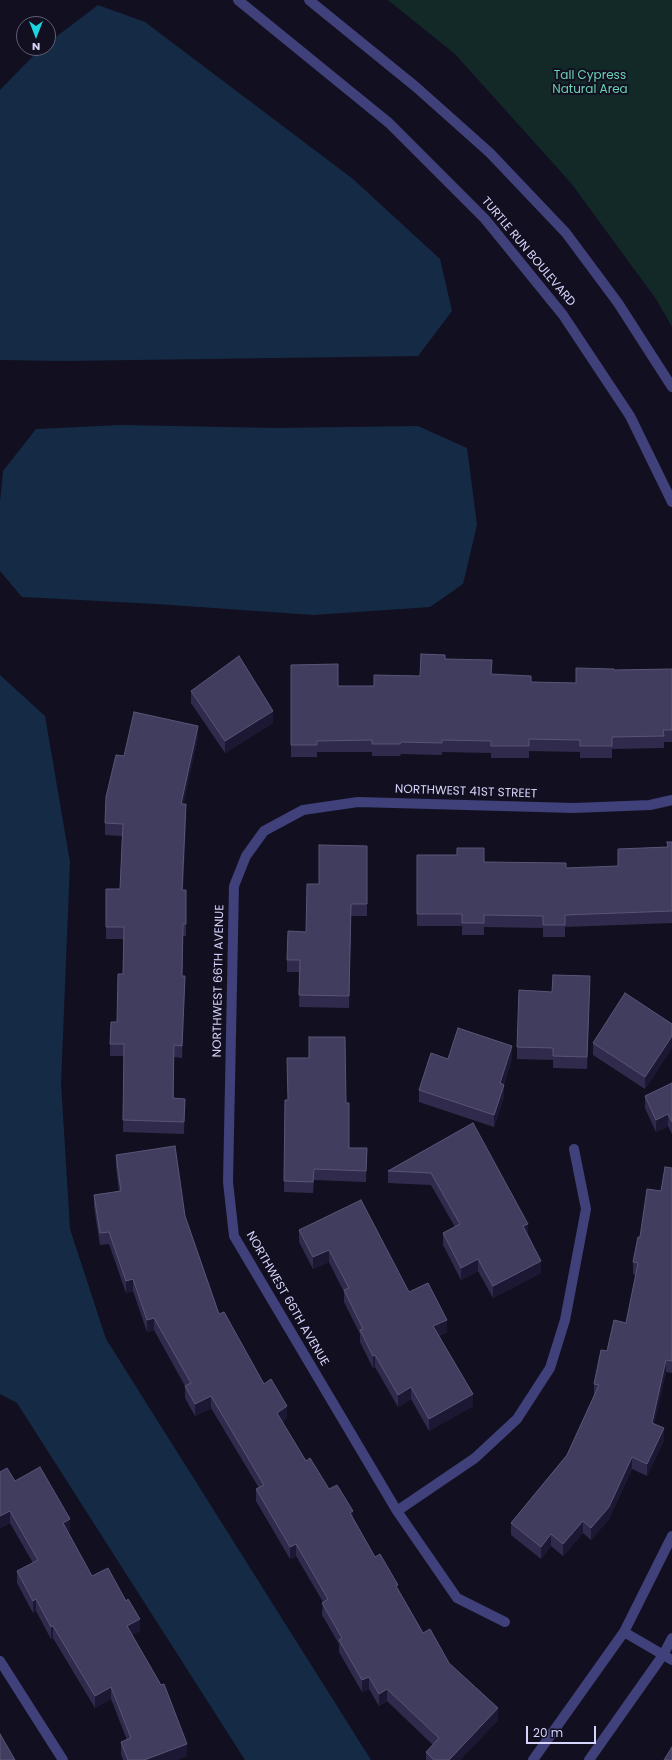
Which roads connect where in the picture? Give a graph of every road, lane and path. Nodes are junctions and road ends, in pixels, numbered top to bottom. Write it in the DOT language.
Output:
graph roads {
  1 [pos="238,0"];
  2 [pos="309,0"];
  3 [pos="672,387"];
  4 [pos="672,502"];
  5 [pos="672,800"];
  6 [pos="264,832"];
  7 [pos="574,1149"];
  8 [pos="397,1511"];
  9 [pos="672,1536"];
  10 [pos="505,1622"];
  11 [pos="624,1632"];
  12 [pos="672,1638"];
  13 [pos="663,1655"];
  14 [pos="672,1660"];
  15 [pos="0,1661"];
  16 [pos="63,1760"];
  17 [pos="533,1760"];
  18 [pos="589,1760"];
  1 -- 4 [label="street, TURTLE RUN BOULEVARD"];
  2 -- 3 [label="street"];
  5 -- 6 [label="street, NORTHWEST 41ST STREET"];
  6 -- 8 [label="street, NORTHWEST 66TH AVENUE"];
  7 -- 8 [label="street"];
  8 -- 10 [label="street, NORTHWEST 66TH AVENUE"];
  9 -- 11 [label="street"];
  11 -- 13 [label="street"];
  11 -- 17 [label="street"];
  12 -- 13 [label="street"];
  13 -- 14 [label="street"];
  13 -- 18 [label="street"];
  15 -- 16 [label="street"];
}
